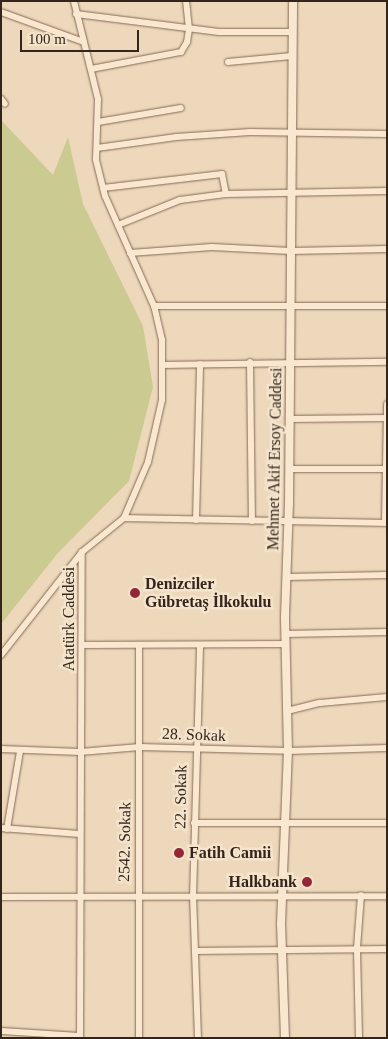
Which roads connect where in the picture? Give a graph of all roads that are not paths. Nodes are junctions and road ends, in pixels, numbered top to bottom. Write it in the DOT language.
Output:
graph roads {
  1 [pos="74,1"];
  2 [pos="186,1"];
  3 [pos="292,1"];
  4 [pos="1,12"];
  5 [pos="76,14"];
  6 [pos="189,29"];
  7 [pos="292,32"];
  8 [pos="84,42"];
  9 [pos="292,56"];
  10 [pos="228,62"];
  11 [pos="91,68"];
  12 [pos="181,108"];
  13 [pos="98,122"];
  14 [pos="292,134"];
  15 [pos="387,134"];
  16 [pos="96,148"];
  17 [pos="103,188"];
  18 [pos="387,191"];
  19 [pos="291,192"];
  20 [pos="226,194"];
  21 [pos="118,225"];
  22 [pos="387,250"];
  23 [pos="291,251"];
  24 [pos="130,253"];
  25 [pos="154,306"];
  26 [pos="290,306"];
  27 [pos="387,306"];
  28 [pos="290,361"];
  29 [pos="250,362"];
  30 [pos="387,362"];
  31 [pos="200,364"];
  32 [pos="163,365"];
  33 [pos="387,404"];
  34 [pos="387,418"];
  35 [pos="290,419"];
  36 [pos="289,469"];
  37 [pos="386,469"];
  38 [pos="124,518"];
  39 [pos="196,520"];
  40 [pos="252,521"];
  41 [pos="288,522"];
  42 [pos="386,523"];
  43 [pos="82,552"];
  44 [pos="387,576"];
  45 [pos="286,577"];
  46 [pos="387,632"];
  47 [pos="285,634"];
  48 [pos="285,644"];
  49 [pos="84,645"];
  50 [pos="200,646"];
  51 [pos="139,647"];
  52 [pos="1,655"];
  53 [pos="387,697"];
  54 [pos="287,711"];
  55 [pos="140,747"];
  56 [pos="1,748"];
  57 [pos="387,748"];
  58 [pos="196,749"];
  59 [pos="20,751"];
  60 [pos="288,751"];
  61 [pos="80,752"];
  62 [pos="194,822"];
  63 [pos="285,823"];
  64 [pos="387,823"];
  65 [pos="4,828"];
  66 [pos="80,834"];
  67 [pos="362,896"];
  68 [pos="387,896"];
  69 [pos="1,897"];
  70 [pos="81,897"];
  71 [pos="138,897"];
  72 [pos="193,898"];
  73 [pos="282,898"];
  74 [pos="357,948"];
  75 [pos="387,949"];
  76 [pos="282,950"];
  77 [pos="195,951"];
  78 [pos="1,1031"];
  79 [pos="80,1037"];
  80 [pos="139,1038"];
  81 [pos="198,1038"];
  82 [pos="285,1038"];
  83 [pos="359,1038"];
  1 -- 5 [label="street, Atatürk Caddesi"];
  2 -- 6 [label="street"];
  3 -- 7 [label="street, Mehmet Akif Ersoy Caddesi"];
  4 -- 8 [label="street"];
  5 -- 6 [label="street"];
  5 -- 8 [label="street, Atatürk Caddesi"];
  6 -- 7 [label="street"];
  6 -- 11 [label="street"];
  7 -- 9 [label="street, Mehmet Akif Ersoy Caddesi"];
  8 -- 11 [label="street, Atatürk Caddesi"];
  9 -- 10 [label="street"];
  9 -- 14 [label="street, Mehmet Akif Ersoy Caddesi"];
  11 -- 13 [label="street, Atatürk Caddesi"];
  12 -- 13 [label="street"];
  13 -- 16 [label="street, Atatürk Caddesi"];
  14 -- 15 [label="street"];
  14 -- 16 [label="street"];
  14 -- 19 [label="street, Mehmet Akif Ersoy Caddesi"];
  16 -- 17 [label="street, Atatürk Caddesi"];
  17 -- 20 [label="street"];
  17 -- 21 [label="street, Atatürk Caddesi"];
  18 -- 19 [label="street"];
  19 -- 20 [label="street"];
  19 -- 23 [label="street, Mehmet Akif Ersoy Caddesi"];
  20 -- 21 [label="street"];
  21 -- 24 [label="street, Atatürk Caddesi"];
  22 -- 23 [label="street"];
  23 -- 24 [label="street"];
  23 -- 26 [label="street, Mehmet Akif Ersoy Caddesi"];
  24 -- 25 [label="street, Atatürk Caddesi"];
  25 -- 26 [label="street"];
  25 -- 32 [label="street, Atatürk Caddesi"];
  26 -- 27 [label="street"];
  26 -- 28 [label="street, Mehmet Akif Ersoy Caddesi"];
  28 -- 29 [label="street"];
  28 -- 30 [label="street"];
  28 -- 35 [label="street, Mehmet Akif Ersoy Caddesi"];
  29 -- 31 [label="street"];
  29 -- 40 [label="street"];
  31 -- 32 [label="street"];
  31 -- 39 [label="street"];
  32 -- 38 [label="street, Atatürk Caddesi"];
  33 -- 34 [label="street"];
  34 -- 35 [label="street"];
  34 -- 37 [label="street"];
  35 -- 36 [label="street, Mehmet Akif Ersoy Caddesi"];
  36 -- 37 [label="street"];
  36 -- 41 [label="street, Mehmet Akif Ersoy Caddesi"];
  37 -- 42 [label="street"];
  38 -- 39 [label="street"];
  38 -- 43 [label="street, Atatürk Caddesi"];
  39 -- 40 [label="street"];
  40 -- 41 [label="street"];
  41 -- 42 [label="street"];
  41 -- 45 [label="street, Mehmet Akif Ersoy Caddesi"];
  43 -- 49 [label="street, Atatürk Caddesi"];
  43 -- 52 [label="street"];
  44 -- 45 [label="street"];
  45 -- 47 [label="street, Mehmet Akif Ersoy Caddesi"];
  46 -- 47 [label="street"];
  47 -- 48 [label="street, Mehmet Akif Ersoy Caddesi"];
  48 -- 50 [label="street"];
  48 -- 54 [label="street, Mehmet Akif Ersoy Caddesi"];
  49 -- 51 [label="street"];
  49 -- 61 [label="street, Atatürk Caddesi"];
  50 -- 51 [label="street"];
  50 -- 58 [label="street, 22. Sokak"];
  51 -- 55 [label="street, 2542. Sokak"];
  53 -- 54 [label="street"];
  54 -- 60 [label="street, Mehmet Akif Ersoy Caddesi"];
  55 -- 58 [label="street, 28. Sokak"];
  55 -- 61 [label="street, 28. Sokak"];
  55 -- 71 [label="street, 2542. Sokak"];
  56 -- 59 [label="street, 28. Sokak"];
  57 -- 60 [label="street, 28. Sokak"];
  58 -- 60 [label="street, 28. Sokak"];
  58 -- 62 [label="street, 22. Sokak"];
  59 -- 61 [label="street, 28. Sokak"];
  59 -- 65 [label="street"];
  60 -- 63 [label="street, Mehmet Akif Ersoy Caddesi"];
  61 -- 66 [label="street, Atatürk Caddesi"];
  62 -- 63 [label="street"];
  62 -- 72 [label="street, 22. Sokak"];
  63 -- 64 [label="street"];
  63 -- 73 [label="street, Mehmet Akif Ersoy Caddesi"];
  65 -- 66 [label="street"];
  66 -- 70 [label="street, Atatürk Caddesi"];
  67 -- 68 [label="street"];
  67 -- 73 [label="street"];
  67 -- 74 [label="street"];
  69 -- 70 [label="street"];
  70 -- 71 [label="street"];
  70 -- 79 [label="street, Atatürk Caddesi"];
  71 -- 72 [label="street"];
  71 -- 80 [label="street, 2542. Sokak"];
  72 -- 73 [label="street"];
  72 -- 77 [label="street, 22. Sokak"];
  73 -- 76 [label="street, Mehmet Akif Ersoy Caddesi"];
  74 -- 75 [label="street"];
  74 -- 76 [label="street"];
  74 -- 83 [label="street"];
  76 -- 77 [label="street"];
  76 -- 82 [label="street, Mehmet Akif Ersoy Caddesi"];
  77 -- 81 [label="street, 22. Sokak"];
  78 -- 79 [label="street"];
}
